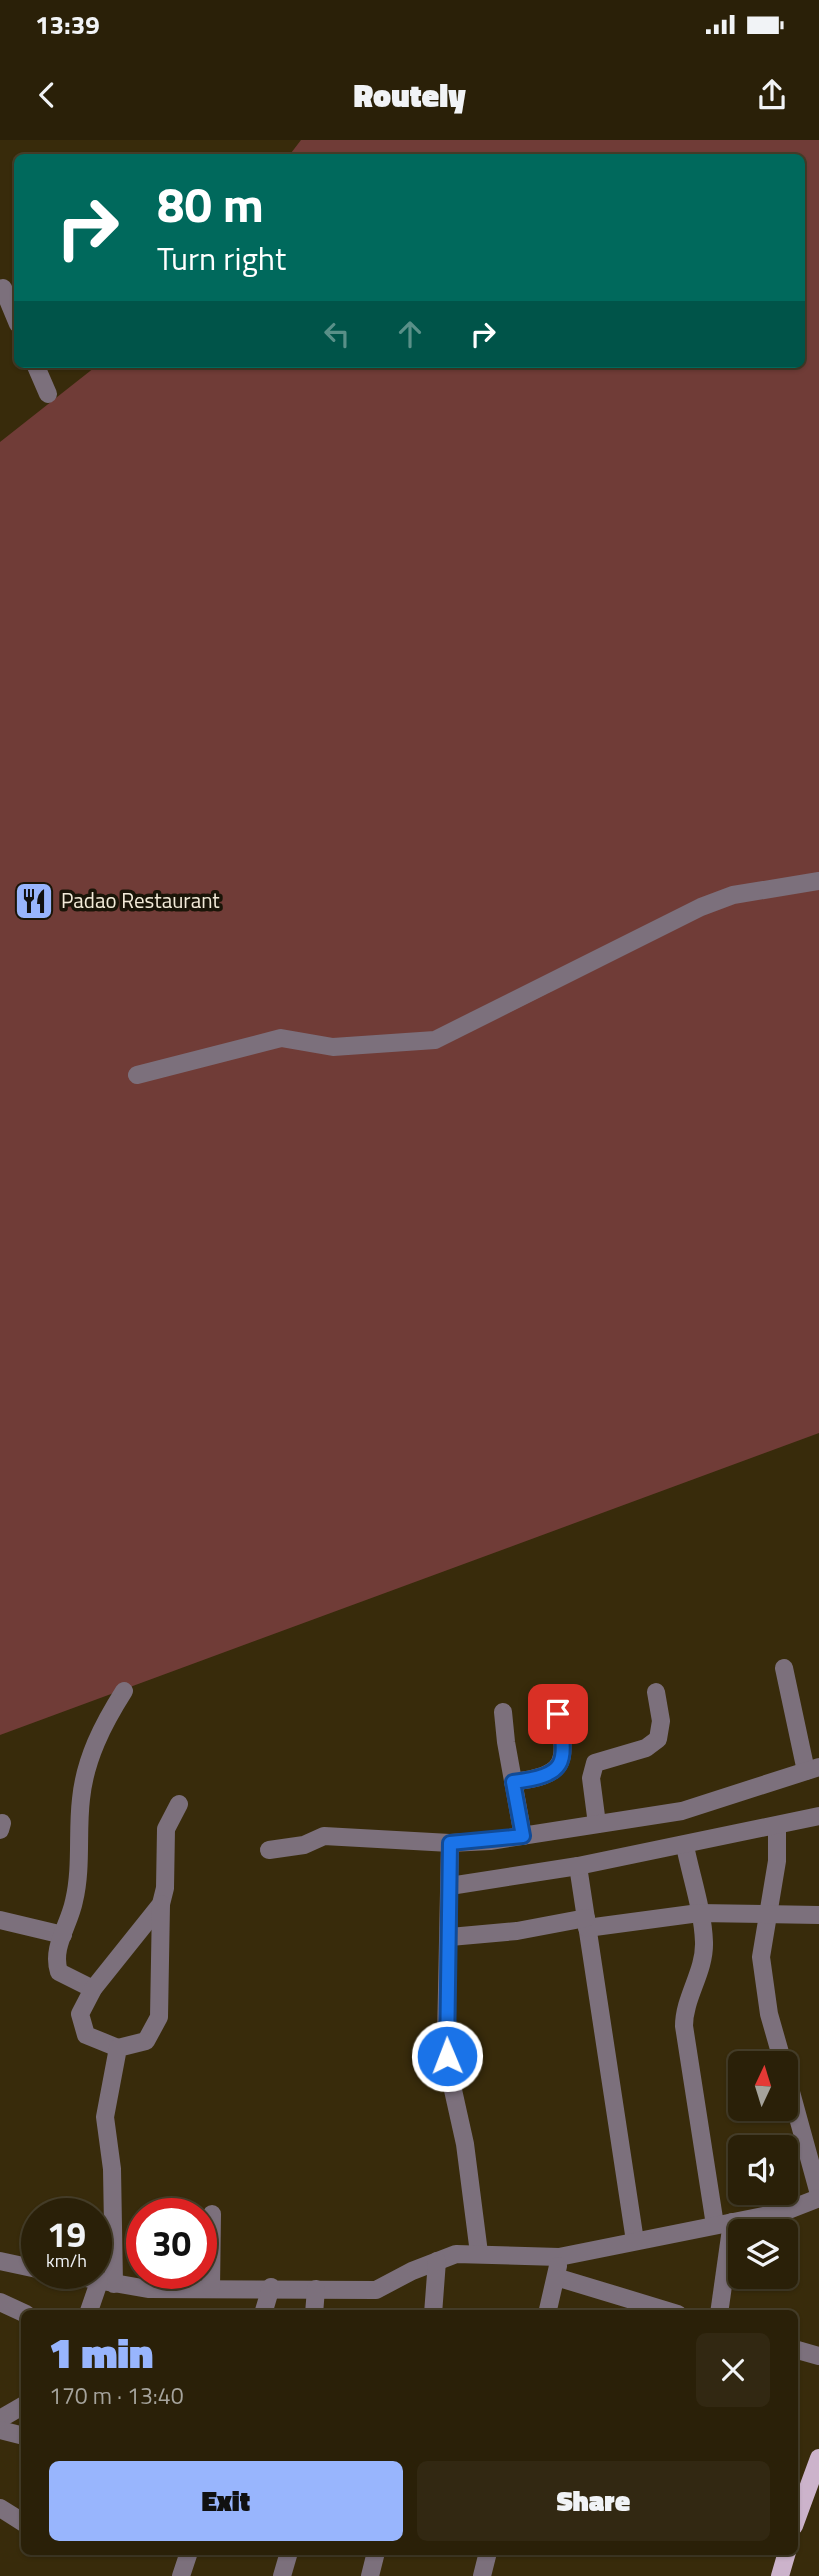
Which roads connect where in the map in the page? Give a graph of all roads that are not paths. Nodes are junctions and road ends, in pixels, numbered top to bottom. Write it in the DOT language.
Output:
graph roads {
  1 [pos="7,287"];
  2 [pos="14,311"];
  3 [pos="37,368"];
  4 [pos="48,394"];
  5 [pos="819,881"];
  6 [pos="137,1075"];
  7 [pos="784,1668"];
  8 [pos="124,1691"];
  9 [pos="656,1692"];
  10 [pos="503,1712"];
  11 [pos="558,1714"];
  12 [pos="813,1769"];
  13 [pos="513,1782"];
  14 [pos="179,1804"];
  15 [pos="819,1816"];
  16 [pos="597,1824"];
  17 [pos="777,1828"];
  18 [pos="523,1836"];
  19 [pos="450,1843"];
  20 [pos="685,1846"];
  21 [pos="269,1850"];
  22 [pos="578,1866"];
  23 [pos="450,1886"];
  24 [pos="162,1904"];
  25 [pos="768,1912"];
  26 [pos="699,1913"];
  27 [pos="819,1915"];
  28 [pos="0,1920"];
  29 [pos="586,1923"];
  30 [pos="63,1935"];
  31 [pos="450,1937"];
  32 [pos="93,1989"];
  33 [pos="118,2048"];
  34 [pos="780,2051"];
  35 [pos="798,2118"];
  36 [pos="819,2196"];
  37 [pos="111,2198"];
  38 [pos="724,2223"];
  39 [pos="635,2241"];
  40 [pos="479,2253"];
  41 [pos="559,2257"];
  42 [pos="0,2261"];
  43 [pos="437,2261"];
  44 [pos="21,2266"];
  45 [pos="555,2277"];
  46 [pos="271,2287"];
  47 [pos="217,2288"];
  48 [pos="103,2289"];
  49 [pos="317,2289"];
  50 [pos="0,2302"];
  51 [pos="90,2310"];
  52 [pos="263,2310"];
  53 [pos="314,2310"];
  54 [pos="433,2310"];
  55 [pos="548,2310"];
  56 [pos="664,2310"];
  57 [pos="719,2310"];
  58 [pos="21,2312"];
  59 [pos="798,2350"];
  60 [pos="819,2356"];
  61 [pos="21,2407"];
  62 [pos="0,2419"];
  63 [pos="0,2430"];
  64 [pos="21,2435"];
  65 [pos="819,2458"];
  66 [pos="0,2508"];
  67 [pos="798,2515"];
  68 [pos="21,2521"];
  69 [pos="188,2555"];
  70 [pos="288,2555"];
  71 [pos="375,2555"];
  72 [pos="487,2555"];
  73 [pos="786,2555"];
  74 [pos="181,2576"];
  75 [pos="282,2576"];
  76 [pos="369,2576"];
  77 [pos="482,2576"];
  78 [pos="780,2576"];
  1 -- 2 [label="street"];
  3 -- 4 [label="street"];
  5 -- 6 [label="street"];
  7 -- 12 [label="street"];
  8 -- 30 [label="street"];
  9 -- 16 [label="street"];
  10 -- 13 [label="street"];
  11 -- 13 [label="street"];
  12 -- 16 [label="street"];
  13 -- 18 [label="street"];
  14 -- 24 [label="street"];
  15 -- 17 [label="street"];
  16 -- 18 [label="street"];
  17 -- 20 [label="street"];
  17 -- 25 [label="street"];
  18 -- 19 [label="street"];
  19 -- 21 [label="street"];
  19 -- 23 [label="street"];
  20 -- 22 [label="street"];
  20 -- 26 [label="street"];
  22 -- 23 [label="street"];
  22 -- 29 [label="street"];
  23 -- 31 [label="street"];
  24 -- 32 [label="street"];
  24 -- 33 [label="street"];
  25 -- 26 [label="street"];
  25 -- 27 [label="street"];
  25 -- 34 [label="street"];
  26 -- 29 [label="street"];
  26 -- 38 [label="street"];
  28 -- 30 [label="street"];
  29 -- 31 [label="street"];
  29 -- 39 [label="street"];
  30 -- 32 [label="street"];
  31 -- 40 [label="street"];
  32 -- 33 [label="street"];
  33 -- 37 [label="street"];
  35 -- 36 [label="street"];
  36 -- 38 [label="street"];
  38 -- 39 [label="street"];
  38 -- 57 [label="street"];
  39 -- 41 [label="street"];
  40 -- 41 [label="street"];
  40 -- 43 [label="street"];
  41 -- 45 [label="street"];
  42 -- 44 [label="street"];
  43 -- 49 [label="street"];
  43 -- 54 [label="street"];
  45 -- 55 [label="street"];
  45 -- 56 [label="street"];
  46 -- 47 [label="street"];
  46 -- 49 [label="street"];
  46 -- 52 [label="street"];
  48 -- 51 [label="street"];
  49 -- 53 [label="street"];
  50 -- 58 [label="street"];
  59 -- 60 [label="street"];
  61 -- 62 [label="street"];
  63 -- 64 [label="street"];
  65 -- 67 [label="main road"];
  66 -- 68 [label="street"];
  69 -- 74 [label="street"];
  70 -- 75 [label="street"];
  71 -- 76 [label="street"];
  72 -- 77 [label="street"];
  73 -- 78 [label="main road"];
}
